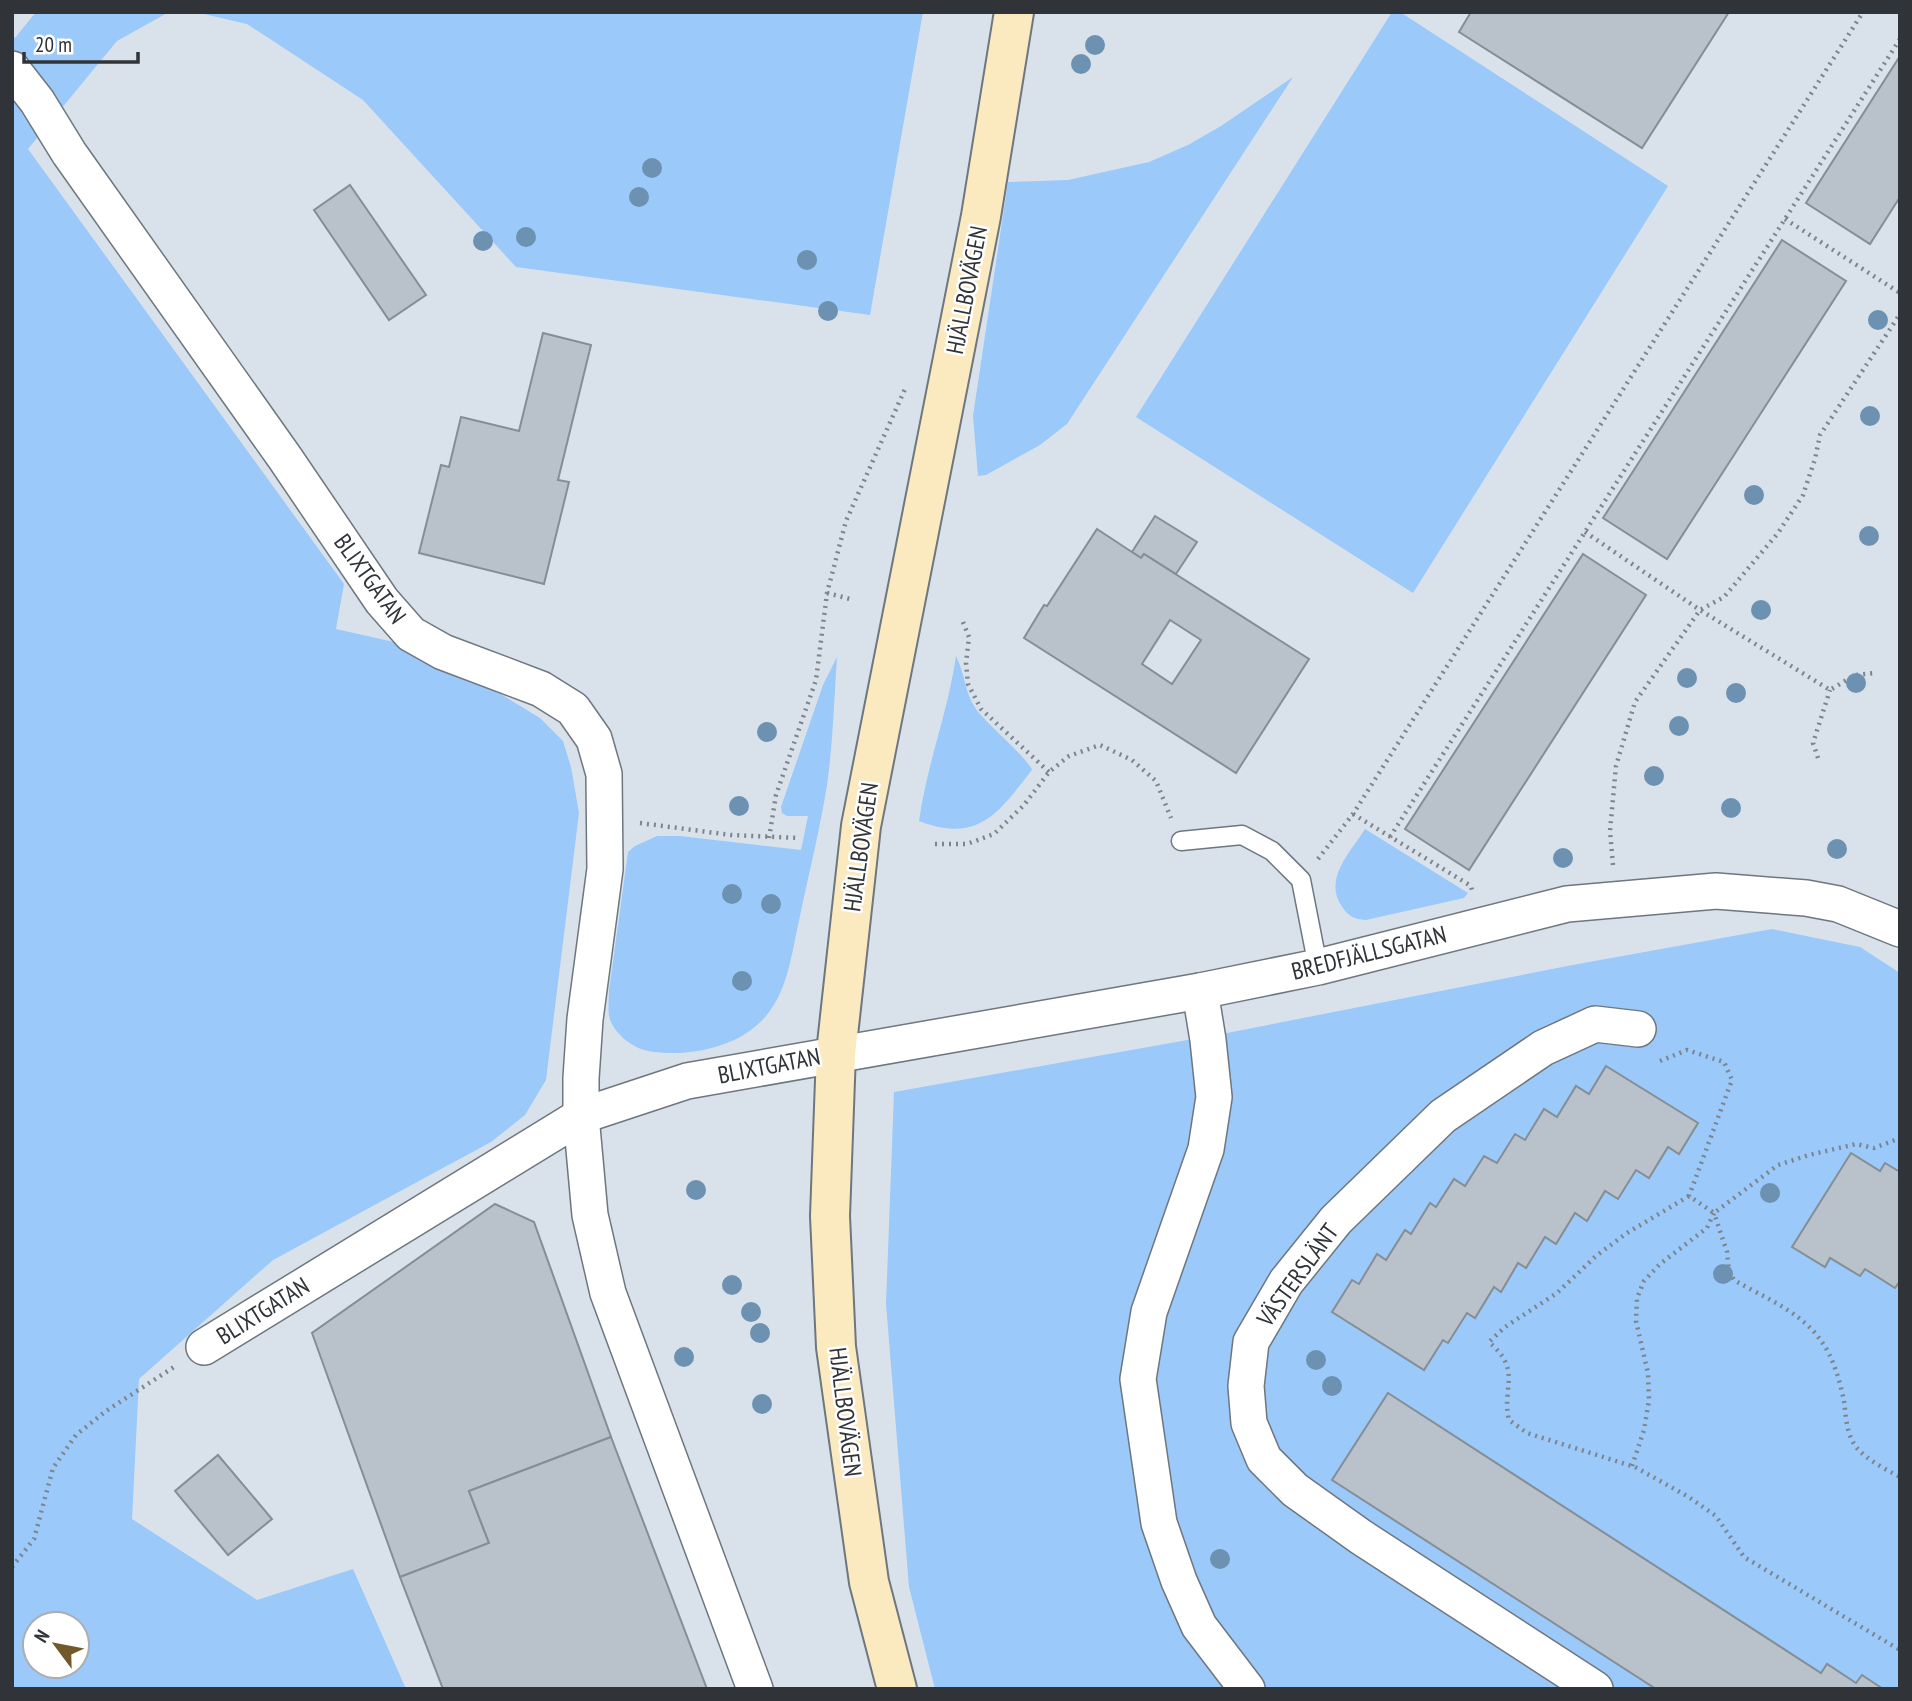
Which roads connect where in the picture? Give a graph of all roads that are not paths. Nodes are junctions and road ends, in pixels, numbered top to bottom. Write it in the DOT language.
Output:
graph roads {
  1 [pos="1014,12"];
  2 [pos="12,69"];
  3 [pos="1181,841"];
  4 [pos="1900,929"];
  5 [pos="1318,967"];
  6 [pos="1200,991"];
  7 [pos="1638,1029"];
  8 [pos="836,1053"];
  9 [pos="581,1116"];
  10 [pos="205,1348"];
  11 [pos="755,1689"];
  12 [pos="897,1689"];
  13 [pos="1247,1689"];
  14 [pos="1595,1689"];
  1 -- 8 [label="street, HJÄLLBOVÄGEN"];
  2 -- 9 [label="street, BLIXTGATAN"];
  3 -- 5 [label="lane"];
  4 -- 5 [label="street, BREDFJÄLLSGATAN"];
  5 -- 6 [label="street, BREDFJÄLLSGATAN"];
  6 -- 8 [label="street, BREDFJÄLLSGATAN"];
  6 -- 13 [label="street"];
  7 -- 14 [label="street, VÄSTERSLÄNT"];
  8 -- 9 [label="street, BLIXTGATAN"];
  8 -- 12 [label="street, HJÄLLBOVÄGEN"];
  9 -- 10 [label="street, BLIXTGATAN"];
  9 -- 11 [label="street, BLIXTGATAN"];
}
